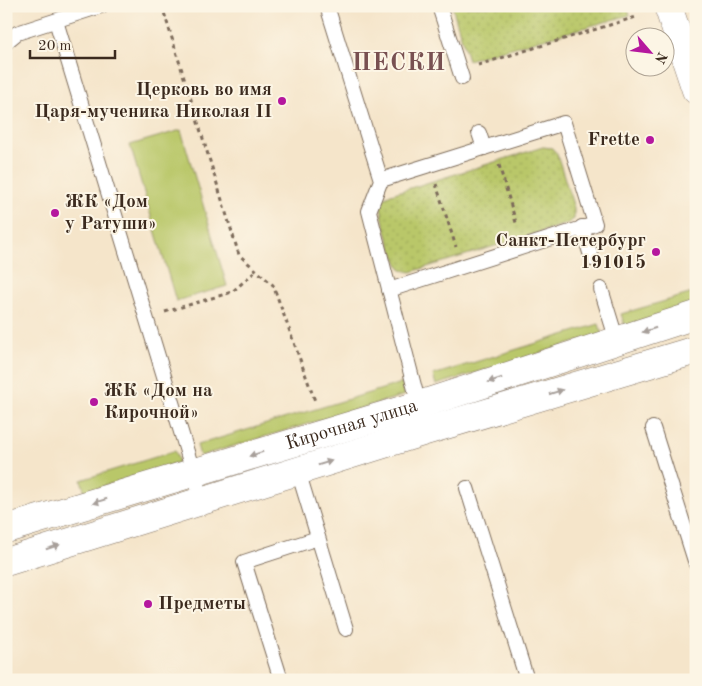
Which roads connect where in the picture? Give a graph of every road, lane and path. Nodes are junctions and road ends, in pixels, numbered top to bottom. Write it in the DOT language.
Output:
graph roads {
  1 [pos="102,6"];
  2 [pos="162,6"];
  3 [pos="327,6"];
  4 [pos="439,6"];
  5 [pos="668,6"];
  6 [pos="636,17"];
  7 [pos="56,21"];
  8 [pos="10,34"];
  9 [pos="460,74"];
  10 [pos="696,90"];
  11 [pos="479,133"];
  12 [pos="488,146"];
  13 [pos="430,165"];
  14 [pos="381,180"];
  15 [pos="582,228"];
  16 [pos="522,247"];
  17 [pos="592,259"];
  18 [pos="462,266"];
  19 [pos="256,271"];
  20 [pos="601,289"];
  21 [pos="389,290"];
  22 [pos="161,313"];
  23 [pos="696,315"];
  24 [pos="617,341"];
  25 [pos="696,350"];
  26 [pos="315,401"];
  27 [pos="419,405"];
  28 [pos="654,428"];
  29 [pos="426,431"];
  30 [pos="298,471"];
  31 [pos="194,473"];
  32 [pos="467,488"];
  33 [pos="202,501"];
  34 [pos="6,529"];
  35 [pos="318,538"];
  36 [pos="6,562"];
  37 [pos="696,564"];
  38 [pos="346,629"];
  39 [pos="281,680"];
  40 [pos="527,680"];
  1 -- 7 [label="lane"];
  2 -- 19 [label="path"];
  3 -- 14 [label="lane"];
  4 -- 9 [label="lane"];
  5 -- 10 [label="street"];
  6 -- 9 [label="path"];
  7 -- 8 [label="lane"];
  7 -- 31 [label="lane"];
  11 -- 12 [label="lane"];
  12 -- 13 [label="lane"];
  12 -- 15 [label="lane"];
  12 -- 16 [label="path"];
  13 -- 14 [label="lane"];
  13 -- 18 [label="path"];
  14 -- 21 [label="lane"];
  15 -- 16 [label="lane"];
  15 -- 17 [label="lane"];
  16 -- 18 [label="lane"];
  18 -- 21 [label="lane"];
  19 -- 22 [label="path"];
  19 -- 26 [label="path"];
  20 -- 24 [label="lane"];
  21 -- 27 [label="lane"];
  23 -- 24 [label="street, Кирочная улица, one-way"];
  24 -- 27 [label="street, Кирочная улица, one-way"];
  29 -- 25 [label="street, Кирочная улица, one-way"];
  27 -- 29 [label="lane"];
  27 -- 31 [label="street, Кирочная улица, one-way"];
  28 -- 37 [label="lane"];
  30 -- 29 [label="street, Кирочная улица, one-way"];
  30 -- 33 [label="street, Кирочная улица"];
  30 -- 35 [label="lane"];
  31 -- 33 [label="lane"];
  31 -- 34 [label="street, Кирочная улица, one-way"];
  32 -- 40 [label="lane"];
  36 -- 33 [label="street, Кирочная улица, one-way"];
  35 -- 38 [label="lane"];
  35 -- 39 [label="lane"];
}
